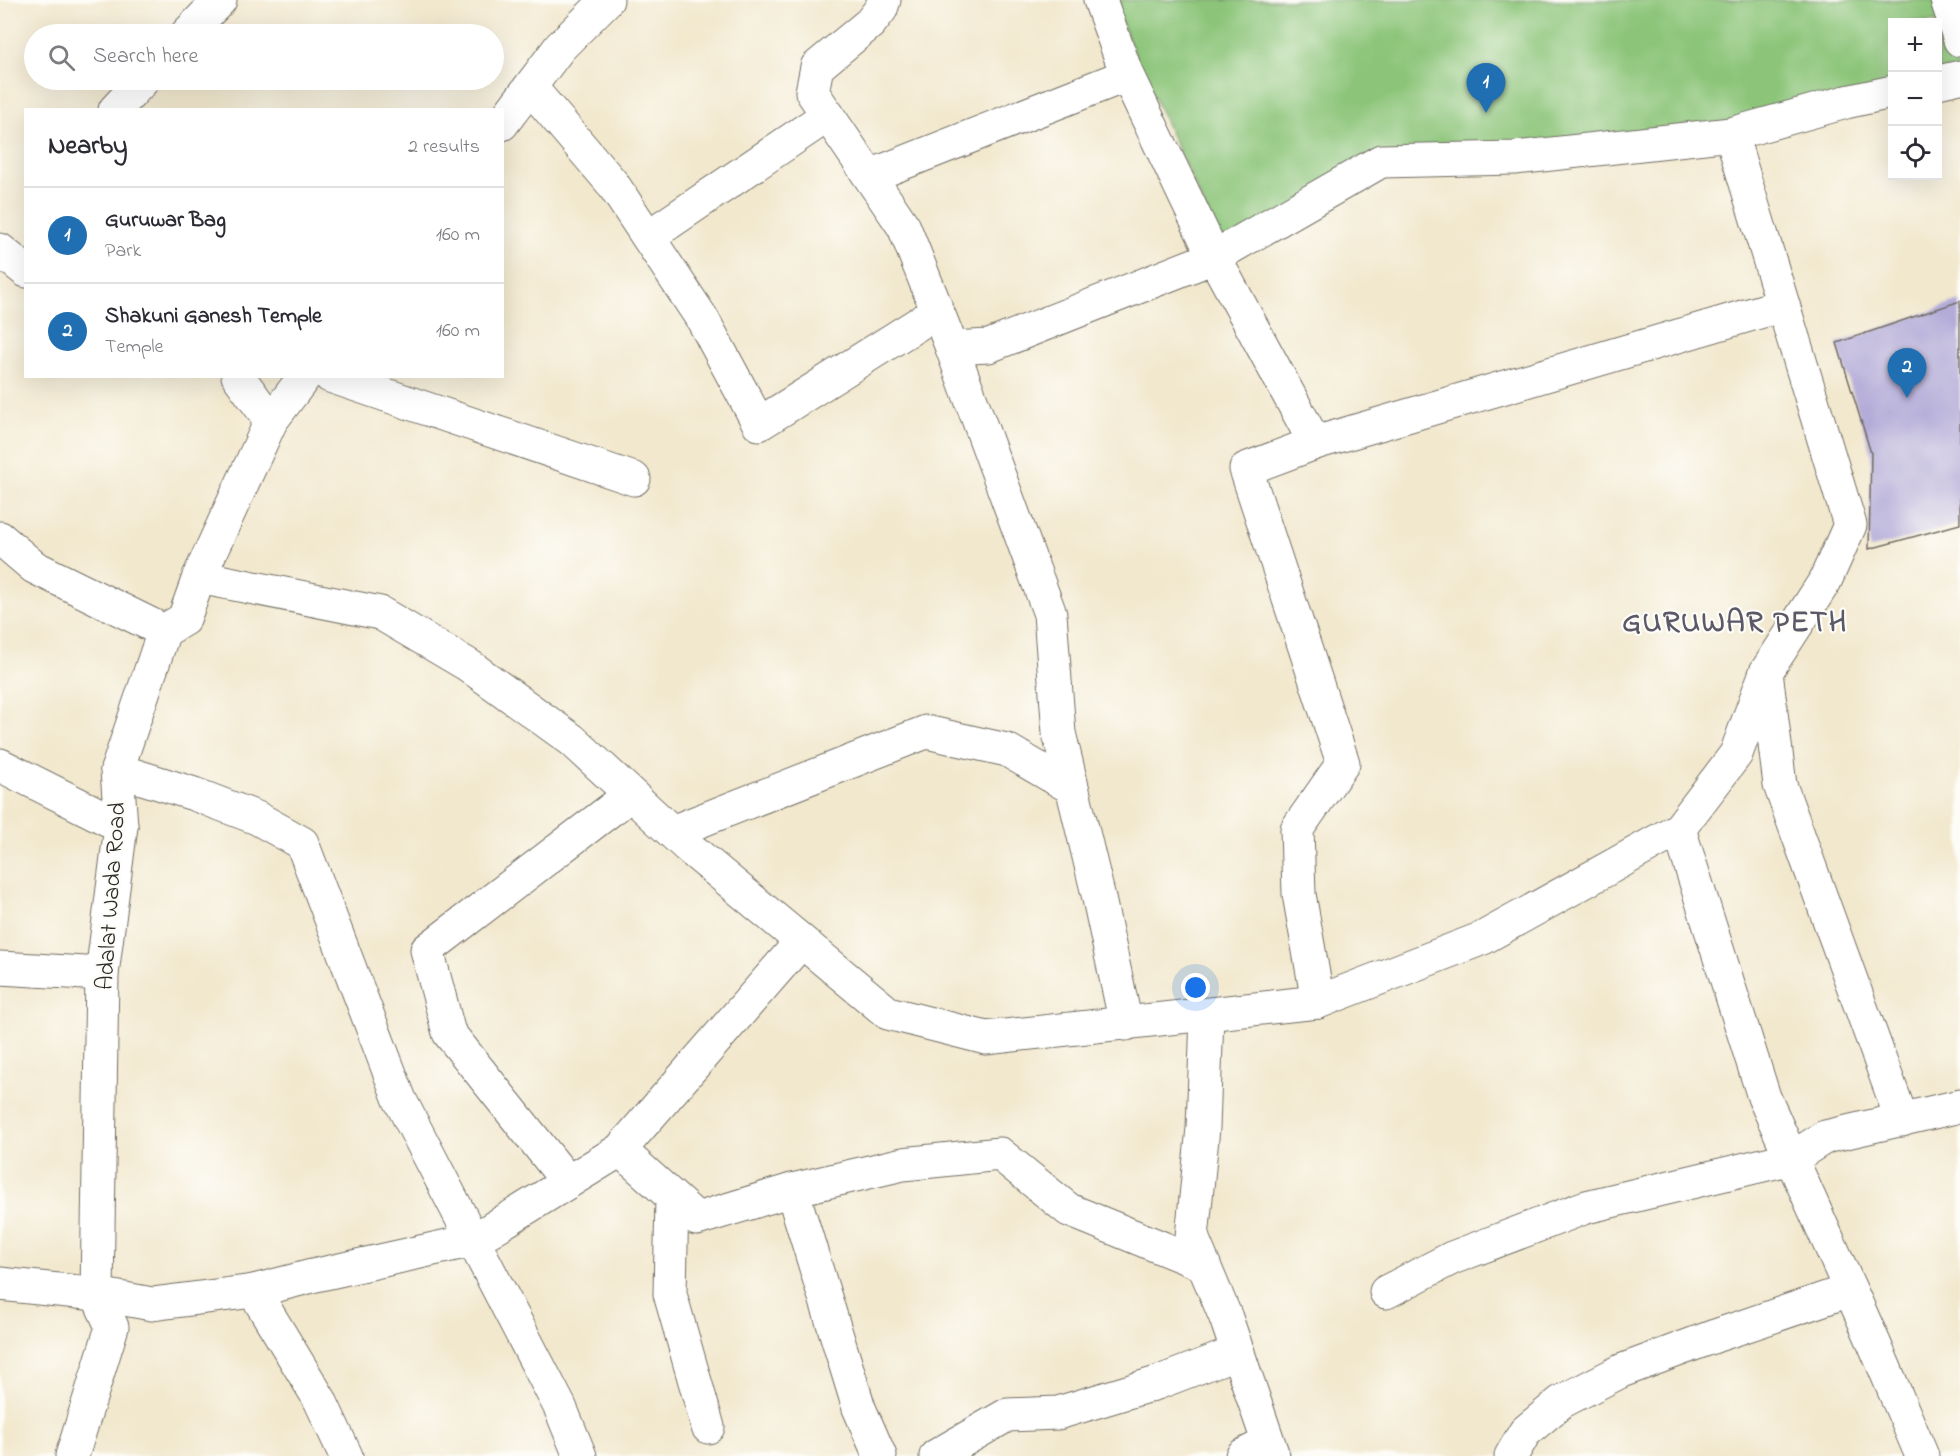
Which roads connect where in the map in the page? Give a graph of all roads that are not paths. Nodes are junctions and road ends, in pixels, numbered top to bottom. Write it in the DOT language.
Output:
graph roads {
  1 [pos="220,0"];
  2 [pos="884,0"];
  3 [pos="1100,0"];
  4 [pos="1947,0"];
  5 [pos="597,3"];
  6 [pos="197,24"];
  7 [pos="1960,40"];
  8 [pos="1127,75"];
  9 [pos="1960,77"];
  10 [pos="1942,81"];
  11 [pos="531,88"];
  12 [pos="134,90"];
  13 [pos="1888,93"];
  14 [pos="117,108"];
  15 [pos="828,115"];
  16 [pos="504,122"];
  17 [pos="1731,134"];
  18 [pos="870,176"];
  19 [pos="648,237"];
  20 [pos="0,250"];
  21 [pos="1214,257"];
  22 [pos="24,269"];
  23 [pos="1783,305"];
  24 [pos="937,312"];
  25 [pos="951,348"];
  26 [pos="239,378"];
  27 [pos="303,378"];
  28 [pos="336,378"];
  29 [pos="271,421"];
  30 [pos="1316,443"];
  31 [pos="634,479"];
  32 [pos="0,538"];
  33 [pos="199,577"];
  34 [pos="164,631"];
  35 [pos="1766,672"];
  36 [pos="0,765"];
  37 [pos="117,770"];
  38 [pos="1072,788"];
  39 [pos="630,795"];
  40 [pos="121,826"];
  41 [pos="1679,829"];
  42 [pos="672,832"];
  43 [pos="801,942"];
  44 [pos="0,968"];
  45 [pos="102,974"];
  46 [pos="1318,1002"];
  47 [pos="1207,1015"];
  48 [pos="1126,1024"];
  49 [pos="1960,1106"];
  50 [pos="1902,1120"];
  51 [pos="620,1150"];
  52 [pos="1792,1158"];
  53 [pos="568,1182"];
  54 [pos="792,1190"];
  55 [pos="672,1197"];
  56 [pos="474,1240"];
  57 [pos="1204,1265"];
  58 [pos="0,1284"];
  59 [pos="1850,1290"];
  60 [pos="254,1291"];
  61 [pos="1386,1292"];
  62 [pos="97,1294"];
  63 [pos="1238,1352"];
  64 [pos="708,1427"];
  65 [pos="1261,1452"];
  66 [pos="72,1456"];
  67 [pos="346,1456"];
  68 [pos="580,1456"];
  69 [pos="880,1456"];
  70 [pos="936,1456"];
  71 [pos="1511,1456"];
  72 [pos="1922,1456"];
  1 -- 6 [label="street"];
  2 -- 15 [label="street"];
  3 -- 8 [label="street"];
  4 -- 7 [label="street"];
  5 -- 11 [label="street"];
  8 -- 18 [label="street"];
  8 -- 21 [label="street"];
  9 -- 10 [label="street"];
  11 -- 16 [label="street"];
  11 -- 19 [label="street"];
  12 -- 14 [label="street"];
  13 -- 17 [label="street"];
  15 -- 18 [label="street"];
  15 -- 19 [label="street"];
  17 -- 21 [label="street"];
  17 -- 23 [label="street"];
  18 -- 24 [label="street"];
  19 -- 24 [label="street"];
  20 -- 22 [label="street"];
  21 -- 25 [label="street"];
  21 -- 30 [label="street"];
  23 -- 30 [label="street"];
  23 -- 35 [label="street"];
  24 -- 25 [label="street"];
  25 -- 38 [label="street"];
  26 -- 29 [label="street"];
  27 -- 29 [label="street"];
  28 -- 31 [label="street"];
  29 -- 33 [label="street"];
  30 -- 46 [label="street"];
  32 -- 34 [label="street"];
  33 -- 34 [label="street"];
  33 -- 39 [label="street"];
  34 -- 37 [label="street, Adalat Wada Road"];
  35 -- 41 [label="street"];
  35 -- 50 [label="street"];
  36 -- 40 [label="street"];
  37 -- 40 [label="street, Adalat Wada Road"];
  37 -- 56 [label="street"];
  38 -- 42 [label="street"];
  38 -- 48 [label="street"];
  39 -- 42 [label="street"];
  39 -- 53 [label="street"];
  40 -- 45 [label="street, Adalat Wada Road"];
  41 -- 46 [label="street"];
  41 -- 52 [label="street"];
  42 -- 43 [label="street"];
  43 -- 48 [label="street"];
  43 -- 51 [label="street"];
  44 -- 45 [label="street"];
  45 -- 62 [label="street, Adalat Wada Road"];
  46 -- 47 [label="street"];
  47 -- 48 [label="street"];
  47 -- 57 [label="street"];
  49 -- 50 [label="street"];
  50 -- 52 [label="street"];
  51 -- 53 [label="street"];
  51 -- 55 [label="street"];
  52 -- 59 [label="street"];
  52 -- 61 [label="street"];
  53 -- 56 [label="street"];
  54 -- 55 [label="street"];
  54 -- 57 [label="street"];
  54 -- 69 [label="street"];
  55 -- 64 [label="street"];
  56 -- 60 [label="street"];
  56 -- 68 [label="street"];
  57 -- 63 [label="street"];
  58 -- 62 [label="street"];
  59 -- 71 [label="street"];
  59 -- 72 [label="street"];
  60 -- 62 [label="street"];
  60 -- 67 [label="street"];
  62 -- 66 [label="street, Adalat Wada Road"];
  63 -- 65 [label="street"];
  63 -- 70 [label="street"];
}
